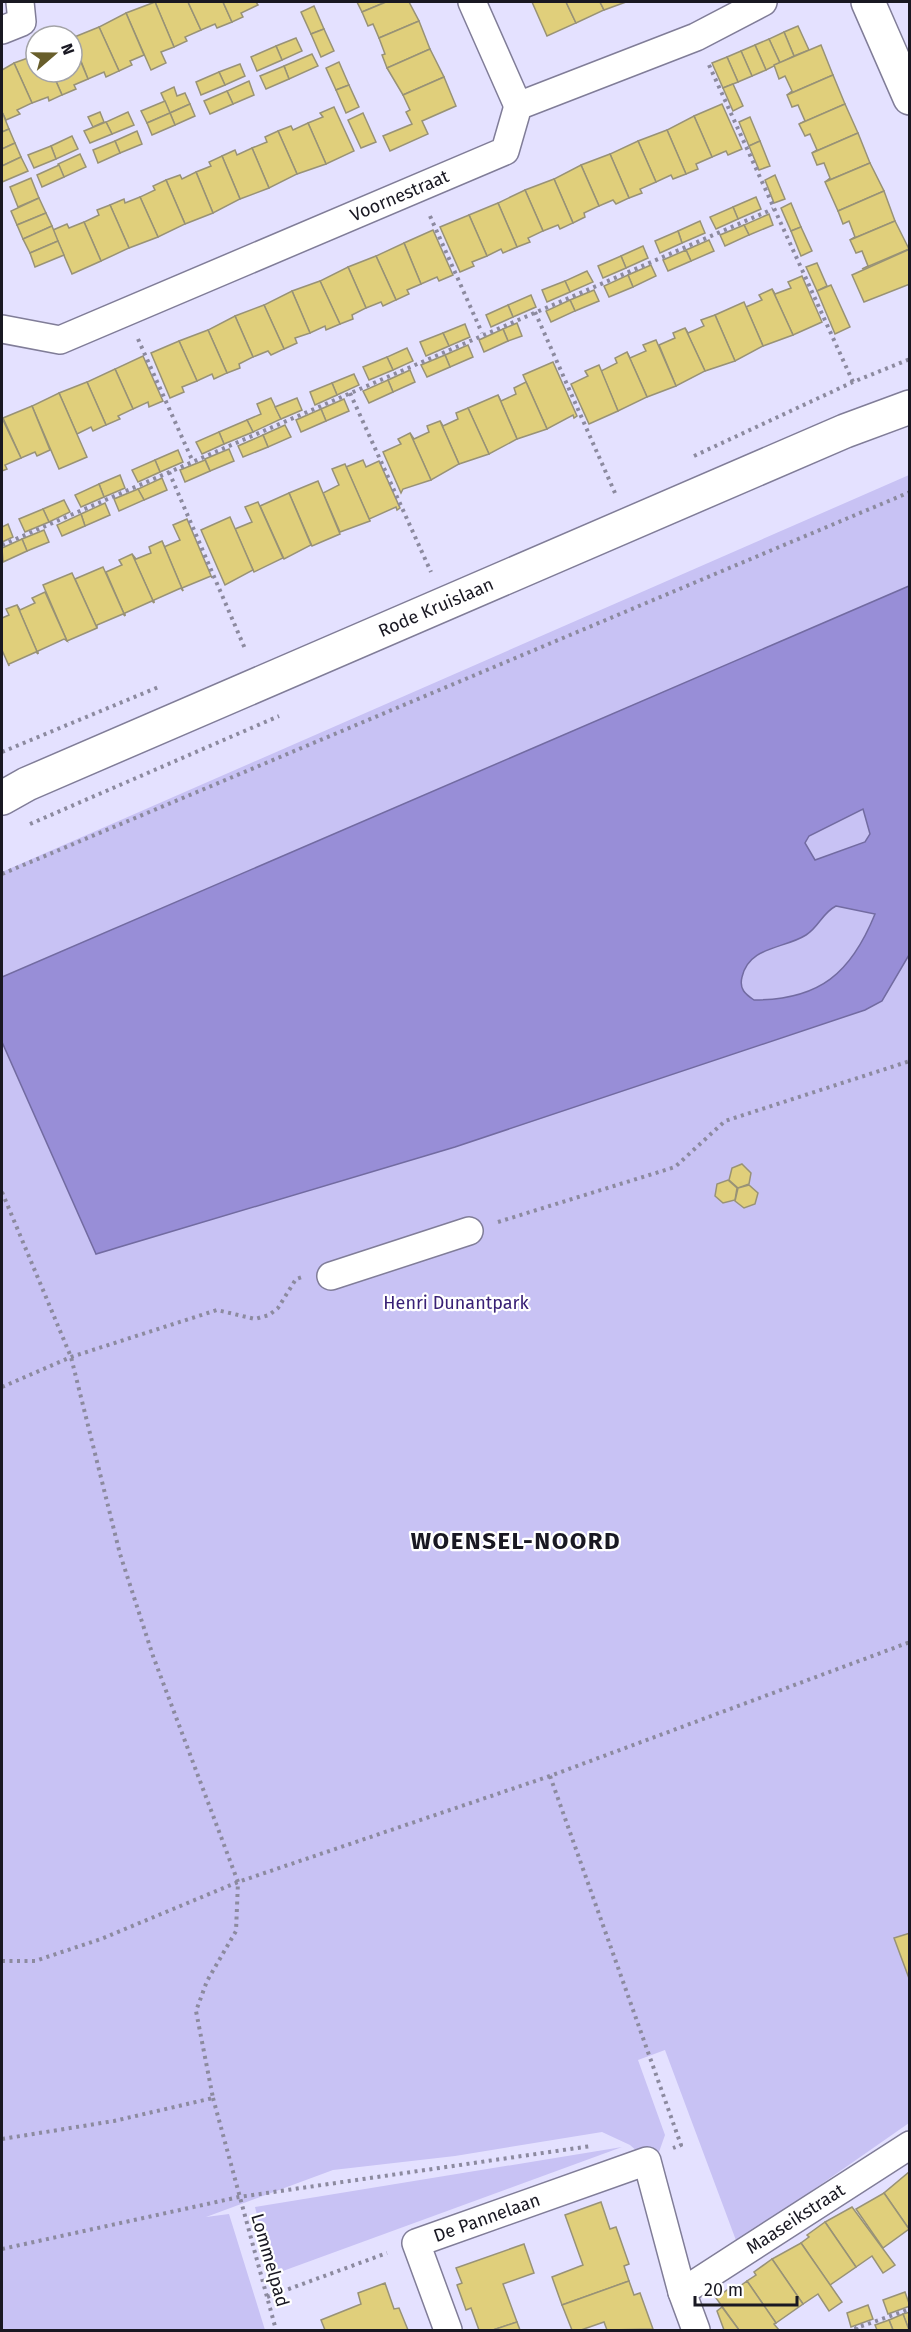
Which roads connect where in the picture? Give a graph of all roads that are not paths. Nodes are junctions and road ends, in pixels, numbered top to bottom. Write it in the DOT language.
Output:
graph roads {
  1 [pos="20,2"];
  2 [pos="472,2"];
  3 [pos="763,2"];
  4 [pos="868,2"];
  5 [pos="2,30"];
  6 [pos="909,98"];
  7 [pos="518,106"];
  8 [pos="2,329"];
  9 [pos="909,390"];
  10 [pos="909,407"];
  11 [pos="845,431"];
  12 [pos="10,791"];
  13 [pos="469,1232"];
  14 [pos="331,1276"];
  15 [pos="909,2145"];
  16 [pos="682,2292"];
  17 [pos="448,2331"];
  18 [pos="696,2331"];
  1 -- 5 [label="street"];
  2 -- 7 [label="street"];
  3 -- 7 [label="street"];
  4 -- 6 [label="main road"];
  7 -- 8 [label="street, Voornestraat"];
  9 -- 11 [label="main road, Rode Kruislaan"];
  10 -- 11 [label="main road, Rode Kruislaan"];
  11 -- 12 [label="main road, Rode Kruislaan"];
  13 -- 14 [label="street"];
  15 -- 16 [label="street, Maaseikstraat"];
  16 -- 17 [label="street, De Pannelaan"];
  16 -- 18 [label="street"];
}
